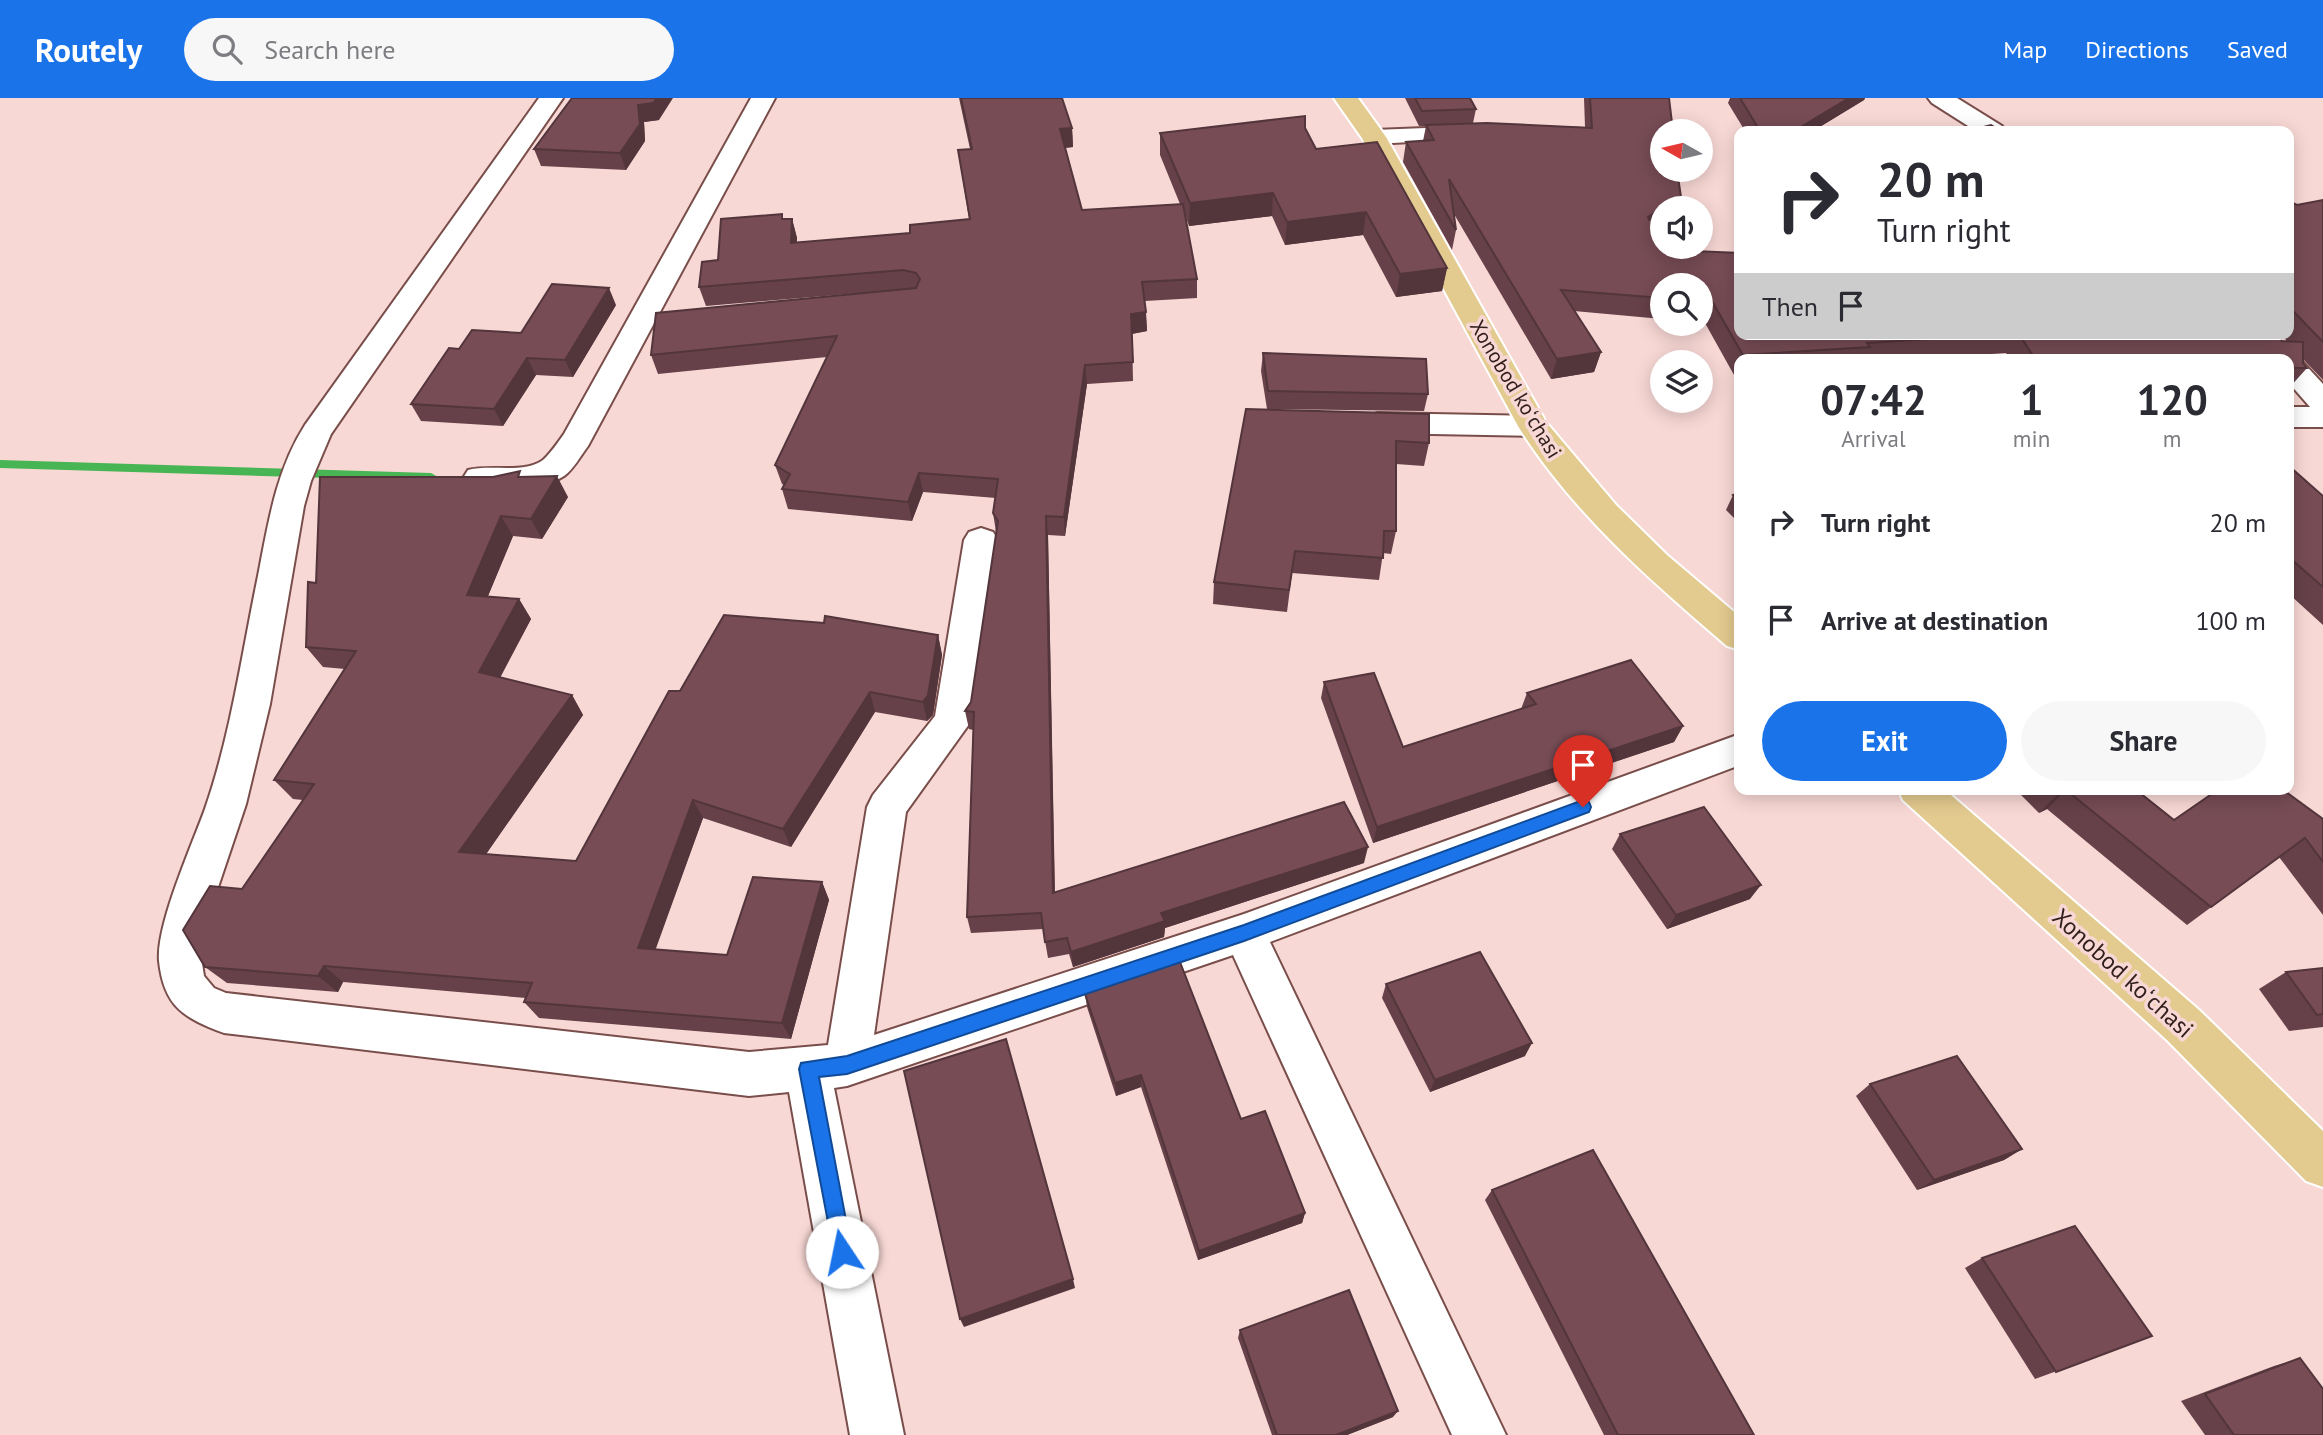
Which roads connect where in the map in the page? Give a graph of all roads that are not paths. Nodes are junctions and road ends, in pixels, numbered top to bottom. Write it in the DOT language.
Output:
graph roads {
  1 [pos="551,98"];
  2 [pos="762,98"];
  3 [pos="1346,98"];
  4 [pos="1940,98"];
  5 [pos="1985,126"];
  6 [pos="1500,132"];
  7 [pos="1374,137"];
  8 [pos="2294,370"];
  9 [pos="2323,403"];
  10 [pos="2294,417"];
  11 [pos="2323,417"];
  12 [pos="1355,422"];
  13 [pos="1533,426"];
  14 [pos="446,478"];
  15 [pos="981,540"];
  16 [pos="1734,632"];
  17 [pos="1734,751"];
  18 [pos="1924,795"];
  19 [pos="1244,933"];
  20 [pos="827,1067"];
  21 [pos="2323,1164"];
  22 [pos="877,1435"];
  23 [pos="1479,1435"];
  1 -- 20 [label="street"];
  2 -- 14 [label="street"];
  3 -- 7 [label="main road, Xonobod koʻchasi"];
  4 -- 5 [label="street"];
  6 -- 7 [label="street"];
  7 -- 13 [label="main road, Xonobod koʻchasi"];
  8 -- 9 [label="street"];
  10 -- 11 [label="street"];
  12 -- 13 [label="street"];
  13 -- 16 [label="main road, Xonobod koʻchasi"];
  15 -- 20 [label="street"];
  17 -- 19 [label="street"];
  18 -- 21 [label="main road, Xonobod koʻchasi"];
  19 -- 20 [label="street"];
  19 -- 23 [label="street"];
  20 -- 22 [label="street"];
}
